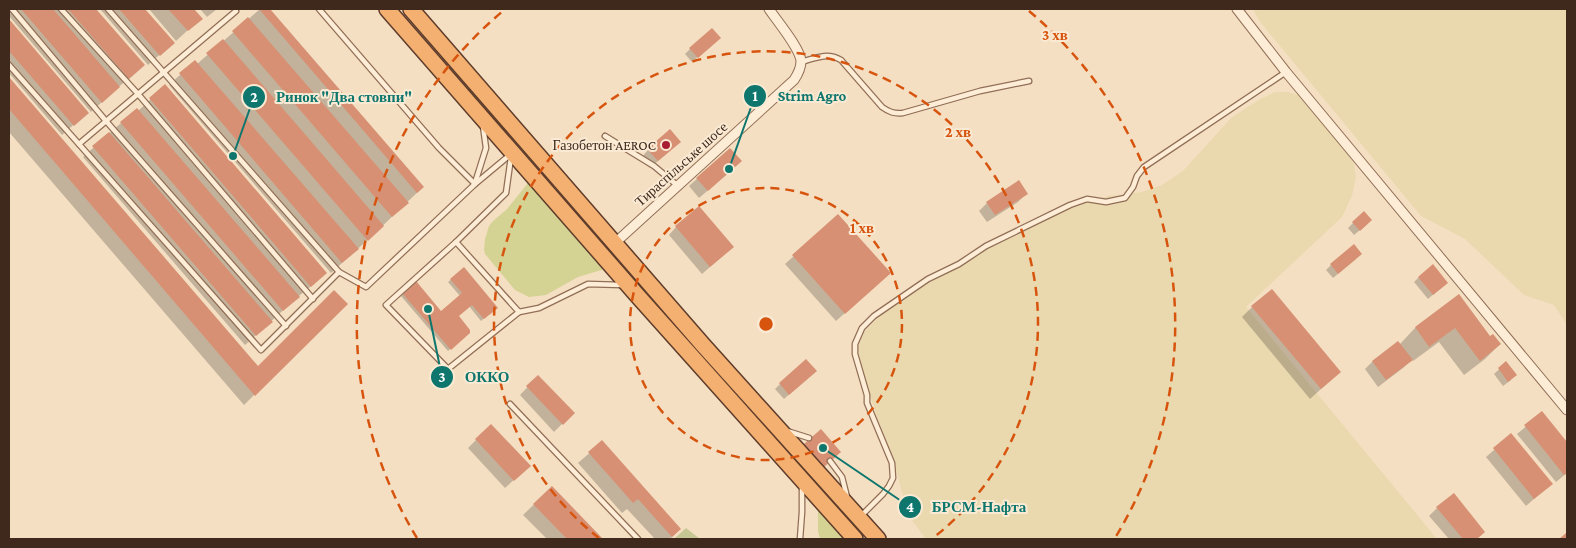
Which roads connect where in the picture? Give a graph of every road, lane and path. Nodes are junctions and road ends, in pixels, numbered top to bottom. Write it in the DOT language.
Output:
graph roads {
  1 [pos="12,9"];
  2 [pos="61,9"];
  3 [pos="108,9"];
  4 [pos="319,9"];
  5 [pos="388,9"];
  6 [pos="411,9"];
  7 [pos="769,9"];
  8 [pos="1237,9"];
  9 [pos="236,11"];
  10 [pos="801,62"];
  11 [pos="9,65"];
  12 [pos="164,72"];
  13 [pos="1286,72"];
  14 [pos="1029,81"];
  15 [pos="138,94"];
  16 [pos="481,117"];
  17 [pos="106,121"];
  18 [pos="605,136"];
  19 [pos="79,144"];
  20 [pos="512,153"];
  21 [pos="475,184"];
  22 [pos="678,186"];
  23 [pos="456,242"];
  24 [pos="615,243"];
  25 [pos="339,272"];
  26 [pos="628,285"];
  27 [pos="312,299"];
  28 [pos="519,312"];
  29 [pos="286,326"];
  30 [pos="510,404"];
  31 [pos="1567,410"];
  32 [pos="778,428"];
  33 [pos="809,438"];
  34 [pos="830,462"];
  35 [pos="802,479"];
  36 [pos="854,513"];
  37 [pos="638,539"];
  38 [pos="800,539"];
  39 [pos="855,539"];
  40 [pos="878,539"];
  1 -- 17 [label="lane"];
  2 -- 15 [label="lane"];
  3 -- 12 [label="lane"];
  4 -- 21 [label="lane"];
  5 -- 16 [label="highway"];
  6 -- 24 [label="highway"];
  7 -- 10 [label="street"];
  8 -- 13 [label="street"];
  9 -- 12 [label="lane"];
  10 -- 14 [label="lane"];
  10 -- 22 [label="street, Тираспільське шосе"];
  11 -- 19 [label="lane"];
  12 -- 15 [label="lane"];
  12 -- 25 [label="lane"];
  13 -- 31 [label="street"];
  13 -- 36 [label="lane"];
  15 -- 17 [label="lane"];
  15 -- 27 [label="lane"];
  16 -- 20 [label="highway"];
  16 -- 21 [label="lane"];
  17 -- 19 [label="lane"];
  17 -- 29 [label="lane"];
  18 -- 22 [label="lane"];
  19 -- 29 [label="lane"];
  20 -- 21 [label="lane"];
  20 -- 23 [label="lane"];
  20 -- 26 [label="highway"];
  21 -- 25 [label="lane"];
  22 -- 24 [label="street, Тираспільське шосе"];
  23 -- 28 [label="lane"];
  23 -- 28 [label="lane"];
  24 -- 32 [label="highway"];
  25 -- 27 [label="lane"];
  26 -- 28 [label="lane"];
  26 -- 35 [label="highway"];
  27 -- 29 [label="lane"];
  30 -- 37 [label="lane"];
  32 -- 33 [label="lane"];
  32 -- 36 [label="highway"];
  34 -- 36 [label="lane"];
  35 -- 38 [label="lane"];
  35 -- 39 [label="highway"];
  36 -- 40 [label="highway"];
}
